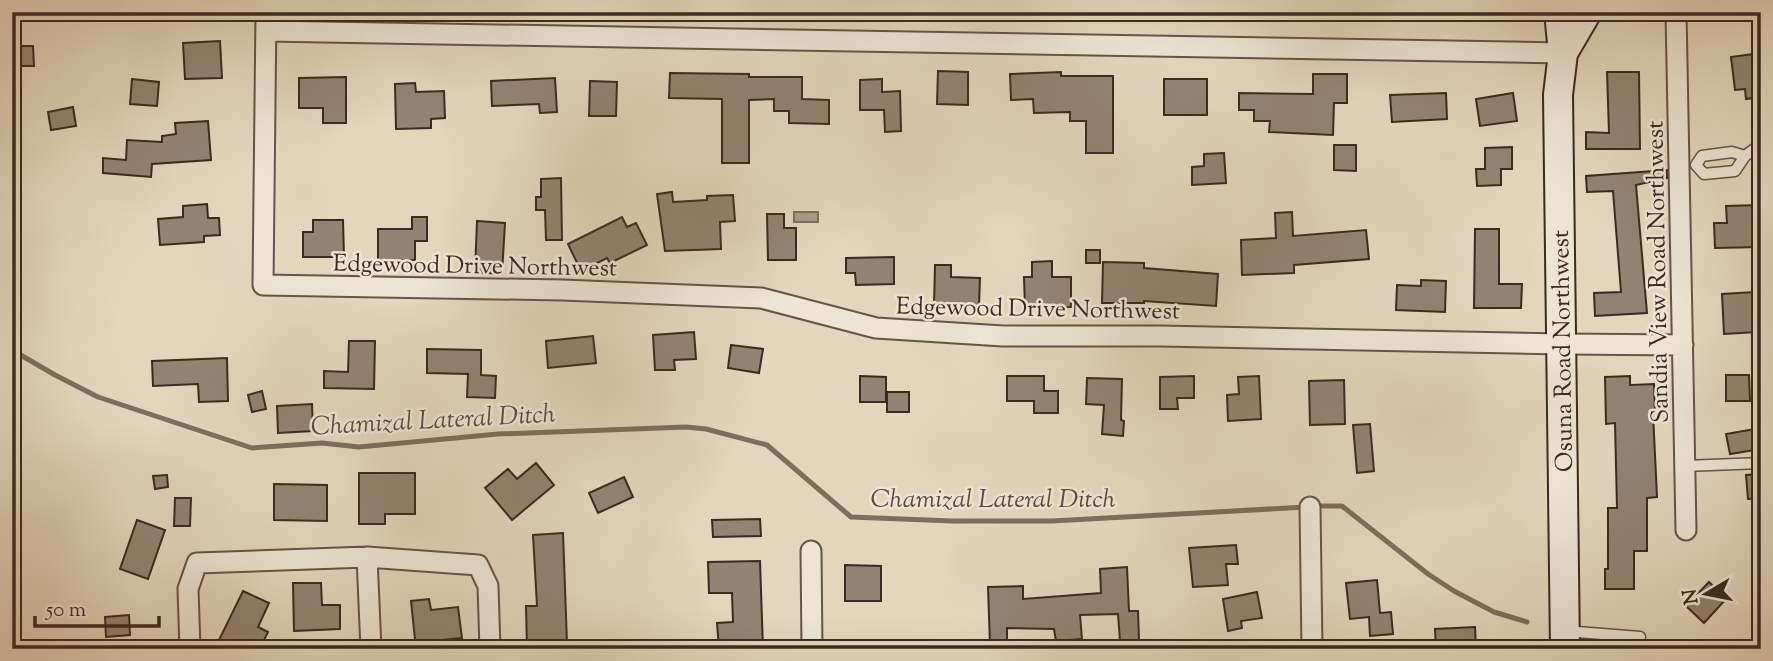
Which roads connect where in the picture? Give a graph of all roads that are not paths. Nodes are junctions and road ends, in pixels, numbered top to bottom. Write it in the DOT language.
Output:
graph roads {
  1 [pos="1559,12"];
  2 [pos="1587,12"];
  3 [pos="1676,12"];
  4 [pos="266,22"];
  5 [pos="1563,53"];
  6 [pos="1761,144"];
  7 [pos="1719,154"];
  8 [pos="1745,156"];
  9 [pos="1688,165"];
  10 [pos="1721,173"];
  11 [pos="1563,344"];
  12 [pos="1683,345"];
  13 [pos="1761,463"];
  14 [pos="1685,466"];
  15 [pos="1310,507"];
  16 [pos="1686,530"];
  17 [pos="811,551"];
  18 [pos="367,557"];
  19 [pos="1640,637"];
  20 [pos="1565,640"];
  21 [pos="190,649"];
  22 [pos="371,649"];
  23 [pos="491,649"];
  24 [pos="812,649"];
  25 [pos="1312,649"];
  1 -- 5 [label="main road, Osuna Road Northwest"];
  2 -- 5 [label="main road, Osuna Road Northwest"];
  3 -- 9 [label="street, Sandia View Road Northwest"];
  4 -- 5 [label="street"];
  4 -- 11 [label="street, Edgewood Drive Northwest"];
  5 -- 11 [label="main road, Osuna Road Northwest"];
  6 -- 8 [label="lane"];
  7 -- 8 [label="lane"];
  7 -- 9 [label="lane"];
  7 -- 10 [label="lane"];
  8 -- 10 [label="lane"];
  9 -- 10 [label="lane"];
  9 -- 12 [label="street, Sandia View Road Northwest"];
  11 -- 12 [label="street, Edgewood Drive Northwest"];
  11 -- 20 [label="main road, Osuna Road Northwest"];
  12 -- 14 [label="street, Sandia View Road Northwest"];
  13 -- 14 [label="lane"];
  14 -- 16 [label="street, Sandia View Road Northwest"];
  15 -- 25 [label="street"];
  17 -- 24 [label="street"];
  18 -- 21 [label="street"];
  18 -- 22 [label="street"];
  18 -- 23 [label="street"];
  19 -- 20 [label="lane"];
}
